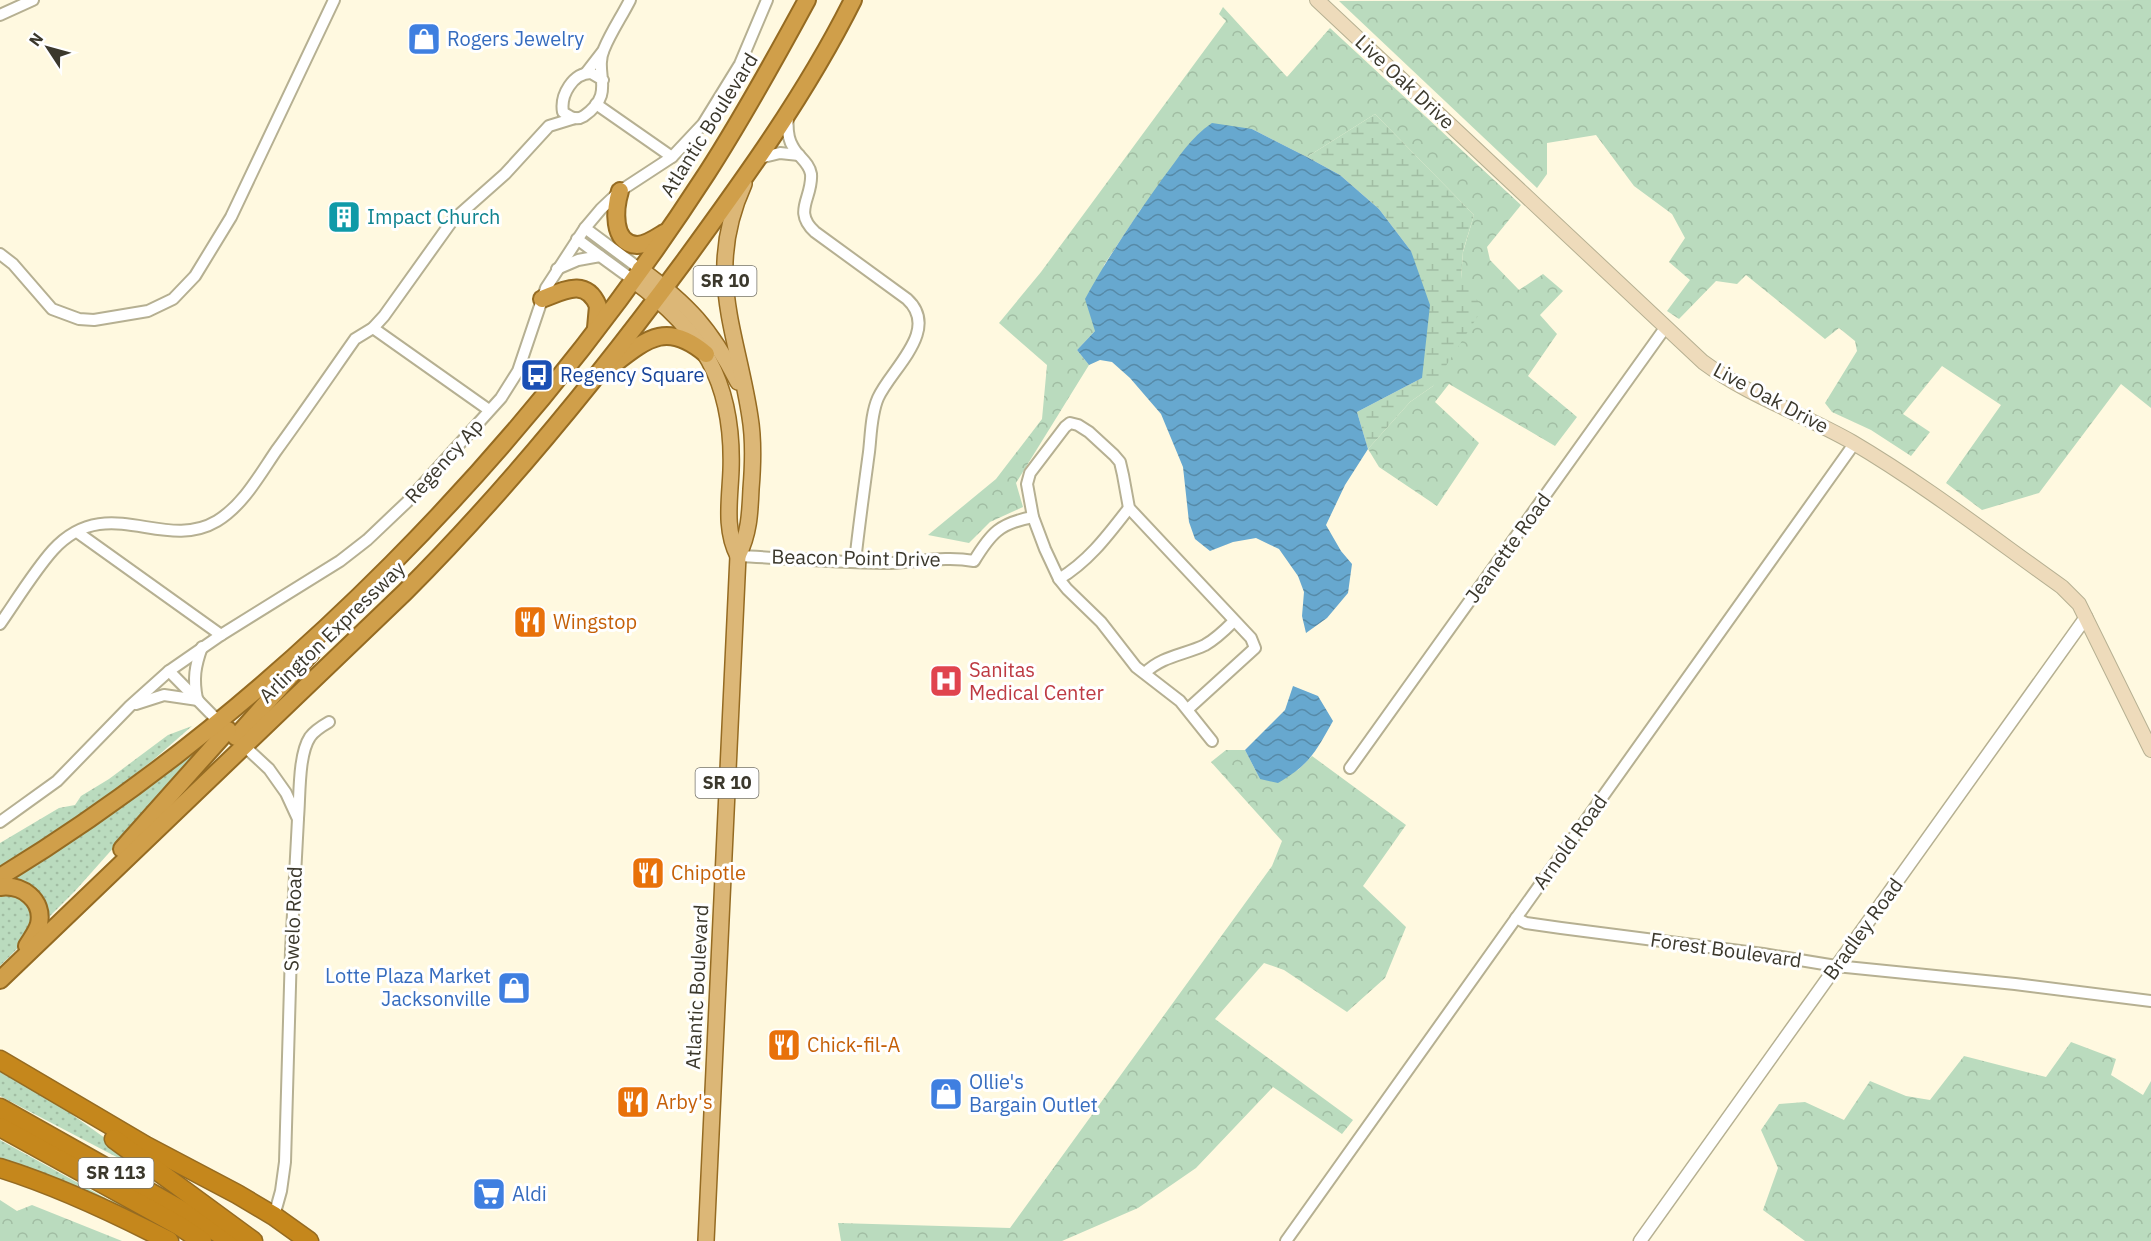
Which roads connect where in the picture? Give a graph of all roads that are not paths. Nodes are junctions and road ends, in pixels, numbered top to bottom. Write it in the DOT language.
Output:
graph roads {
  1 [pos="33,0"];
  2 [pos="334,0"];
  3 [pos="630,0"];
  4 [pos="767,0"];
  5 [pos="807,0"];
  6 [pos="853,0"];
  7 [pos="1317,0"];
  8 [pos="0,15"];
  9 [pos="603,51"];
  10 [pos="586,73"];
  11 [pos="603,80"];
  12 [pos="562,104"];
  13 [pos="596,104"];
  14 [pos="788,115"];
  15 [pos="574,118"];
  16 [pos="549,126"];
  17 [pos="799,155"];
  18 [pos="672,157"];
  19 [pos="759,158"];
  20 [pos="620,191"];
  21 [pos="585,228"];
  22 [pos="667,231"];
  23 [pos="577,239"];
  24 [pos="0,254"];
  25 [pos="600,256"];
  26 [pos="557,269"];
  27 [pos="636,274"];
  28 [pos="661,292"];
  29 [pos="542,299"];
  30 [pos="373,328"];
  31 [pos="1665,328"];
  32 [pos="596,329"];
  33 [pos="706,354"];
  34 [pos="591,384"];
  35 [pos="749,407"];
  36 [pos="489,410"];
  37 [pos="1854,444"];
  38 [pos="1129,508"];
  39 [pos="1033,517"];
  40 [pos="77,532"];
  41 [pos="738,556"];
  42 [pos="855,562"];
  43 [pos="389,564"];
  44 [pos="1059,579"];
  45 [pos="2086,617"];
  46 [pos="1234,621"];
  47 [pos="0,624"];
  48 [pos="221,634"];
  49 [pos="202,647"];
  50 [pos="169,671"];
  51 [pos="1145,673"];
  52 [pos="198,700"];
  53 [pos="130,706"];
  54 [pos="1188,709"];
  55 [pos="329,722"];
  56 [pos="231,733"];
  57 [pos="1212,741"];
  58 [pos="2151,750"];
  59 [pos="1350,768"];
  60 [pos="298,819"];
  61 [pos="0,822"];
  62 [pos="0,877"];
  63 [pos="0,887"];
  64 [pos="1516,918"];
  65 [pos="57,925"];
  66 [pos="1836,966"];
  67 [pos="0,980"];
  68 [pos="2151,1000"];
  69 [pos="0,1060"];
  70 [pos="47,1089"];
  71 [pos="0,1108"];
  72 [pos="0,1127"];
  73 [pos="0,1168"];
  74 [pos="274,1216"];
  75 [pos="169,1241"];
  76 [pos="202,1241"];
  77 [pos="231,1241"];
  78 [pos="253,1241"];
  79 [pos="309,1241"];
  80 [pos="706,1241"];
  81 [pos="1286,1241"];
  82 [pos="1640,1241"];
  1 -- 8 [label="street"];
  2 -- 24 [label="street"];
  3 -- 9 [label="street"];
  4 -- 18 [label="street, Regency Ap"];
  5 -- 22 [label="highway, Atlantic Boulevard"];
  6 -- 14 [label="highway, Atlantic Boulevard / SR 10"];
  7 -- 31 [label="main road, Live Oak Drive"];
  9 -- 10 [label="street"];
  9 -- 11 [label="street"];
  10 -- 11 [label="street"];
  10 -- 12 [label="street"];
  11 -- 13 [label="street"];
  12 -- 15 [label="street"];
  12 -- 16 [label="street"];
  13 -- 15 [label="street"];
  13 -- 18 [label="street"];
  14 -- 17 [label="street"];
  14 -- 19 [label="highway, Atlantic Boulevard / SR 10"];
  15 -- 16 [label="street"];
  16 -- 30 [label="street"];
  17 -- 19 [label="street"];
  17 -- 42 [label="street"];
  18 -- 20 [label="street, Regency Ap"];
  19 -- 28 [label="highway, Atlantic Boulevard"];
  19 -- 35 [label="main road, Atlantic Boulevard / SR 10"];
  20 -- 21 [label="street, Regency Ap"];
  20 -- 22 [label="highway"];
  21 -- 23 [label="street, Regency Ap"];
  21 -- 27 [label="street"];
  22 -- 27 [label="highway, Atlantic Boulevard"];
  23 -- 25 [label="street"];
  23 -- 26 [label="street, Regency Ap"];
  25 -- 26 [label="street"];
  25 -- 27 [label="street"];
  26 -- 29 [label="street, Regency Ap"];
  27 -- 28 [label="main road, Atlantic Boulevard / SR 10"];
  27 -- 32 [label="highway, Arlington Expressway"];
  28 -- 33 [label="main road, Atlantic Boulevard / SR 10"];
  28 -- 34 [label="highway, Arlington Expressway"];
  28 -- 35 [label="main road"];
  29 -- 32 [label="highway"];
  29 -- 36 [label="street, Regency Ap"];
  30 -- 36 [label="street"];
  30 -- 40 [label="street"];
  31 -- 37 [label="main road, Live Oak Drive"];
  31 -- 59 [label="street, Jeanette Road"];
  32 -- 43 [label="highway, Arlington Expressway"];
  33 -- 34 [label="highway"];
  33 -- 41 [label="main road, Atlantic Boulevard / SR 10"];
  34 -- 56 [label="highway, Arlington Expressway"];
  35 -- 41 [label="main road, Atlantic Boulevard / SR 10"];
  36 -- 48 [label="street, Regency Ap"];
  37 -- 45 [label="main road, Live Oak Drive"];
  37 -- 64 [label="street, Arnold Road"];
  38 -- 39 [label="street"];
  38 -- 44 [label="street"];
  38 -- 46 [label="street"];
  39 -- 42 [label="street, Beacon Point Drive"];
  39 -- 44 [label="street"];
  40 -- 47 [label="street"];
  40 -- 48 [label="street"];
  41 -- 42 [label="street, Beacon Point Drive"];
  41 -- 80 [label="main road, Atlantic Boulevard / SR 10"];
  43 -- 56 [label="highway"];
  43 -- 56 [label="highway, Arlington Expressway"];
  44 -- 51 [label="street"];
  45 -- 58 [label="main road, Live Oak Drive"];
  45 -- 66 [label="street, Bradley Road"];
  46 -- 51 [label="street"];
  46 -- 54 [label="street"];
  48 -- 49 [label="street, Regency Ap"];
  49 -- 50 [label="street, Regency Ap"];
  49 -- 52 [label="street"];
  50 -- 52 [label="street, Swelo Road"];
  50 -- 53 [label="street, Regency Ap"];
  51 -- 54 [label="street"];
  52 -- 53 [label="street"];
  52 -- 56 [label="street, Swelo Road"];
  53 -- 61 [label="street, Regency Ap"];
  54 -- 57 [label="street"];
  55 -- 60 [label="street"];
  56 -- 60 [label="street, Swelo Road"];
  56 -- 62 [label="highway, Arlington Expressway"];
  56 -- 65 [label="highway"];
  56 -- 65 [label="highway, Arlington Expressway"];
  60 -- 74 [label="street, Swelo Road"];
  63 -- 67 [label="highway"];
  64 -- 66 [label="street, Forest Boulevard"];
  64 -- 81 [label="street, Arnold Road"];
  65 -- 67 [label="highway, Arlington Expressway"];
  66 -- 68 [label="street, Forest Boulevard"];
  66 -- 82 [label="street, Bradley Road"];
  69 -- 70 [label="highway"];
  70 -- 74 [label="highway"];
  70 -- 78 [label="highway"];
  71 -- 77 [label="highway, SR 113"];
  72 -- 76 [label="highway, SR 113"];
  73 -- 75 [label="highway"];
  74 -- 79 [label="highway"];
}
